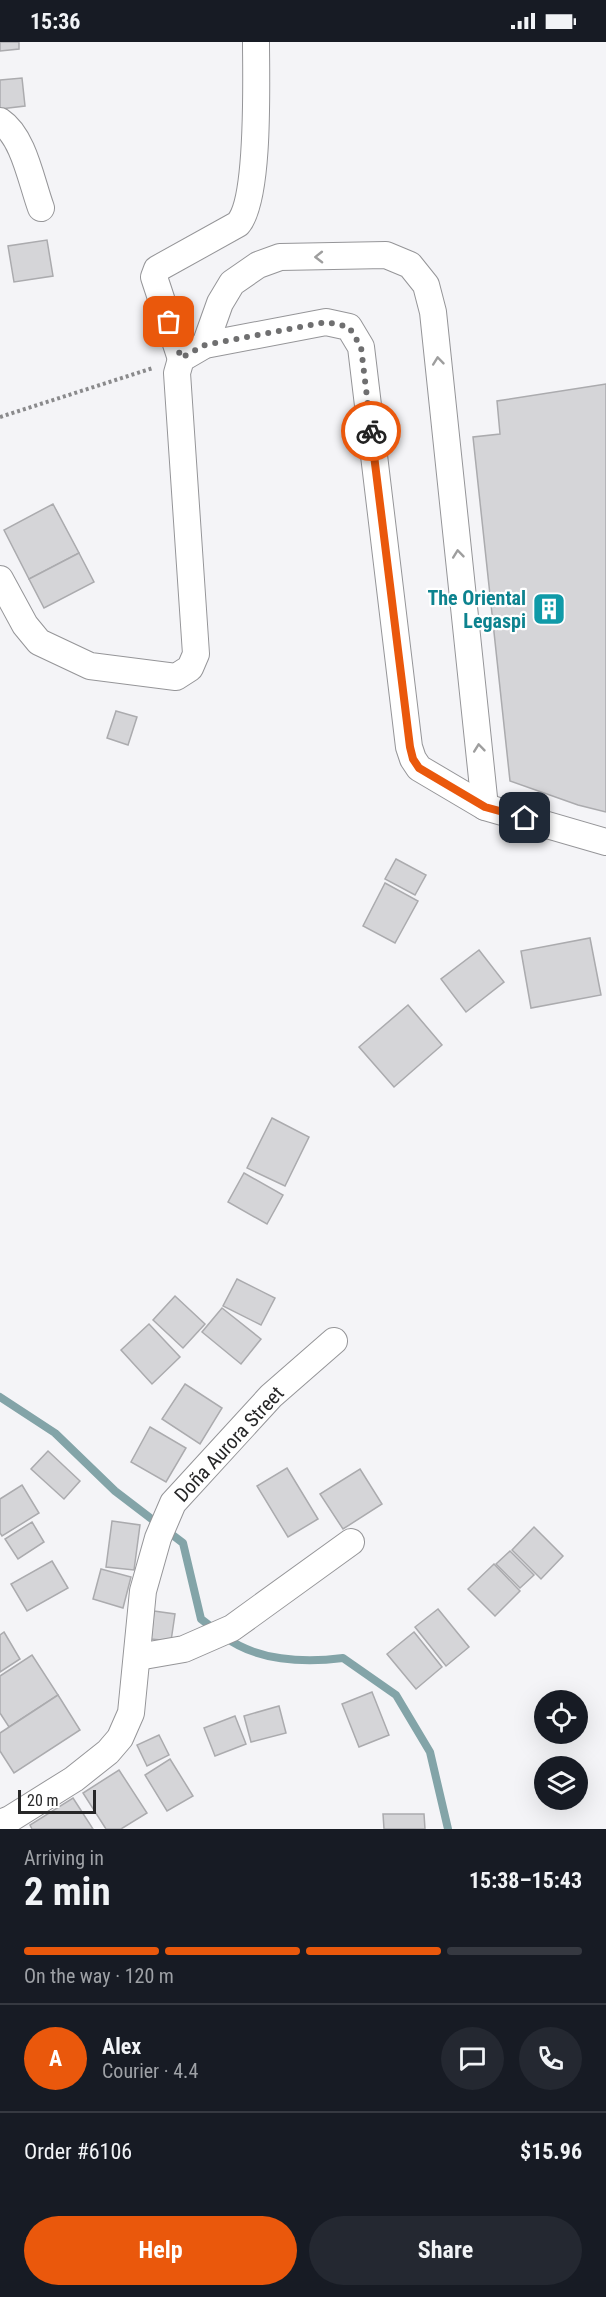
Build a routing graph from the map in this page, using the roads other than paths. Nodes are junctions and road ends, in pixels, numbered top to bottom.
1 (256, 42) edge
2 (0, 121) edge
3 (40, 208) dead end
4 (205, 345) junction
5 (181, 358) junction
6 (0, 579) edge
7 (485, 807) junction
8 (606, 842) edge
9 (334, 1341) dead end
10 (351, 1542) dead end
11 (138, 1657) junction
12 (7, 1818) edge

1 - 5 street
2 - 3 street
4 - 5 street
4 - 7 street
7 -> 4 street
5 - 6 street
7 - 8 street
9 - 11 street, Doña Aurora Street
10 - 11 street
11 - 12 street, Doña Aurora Street

